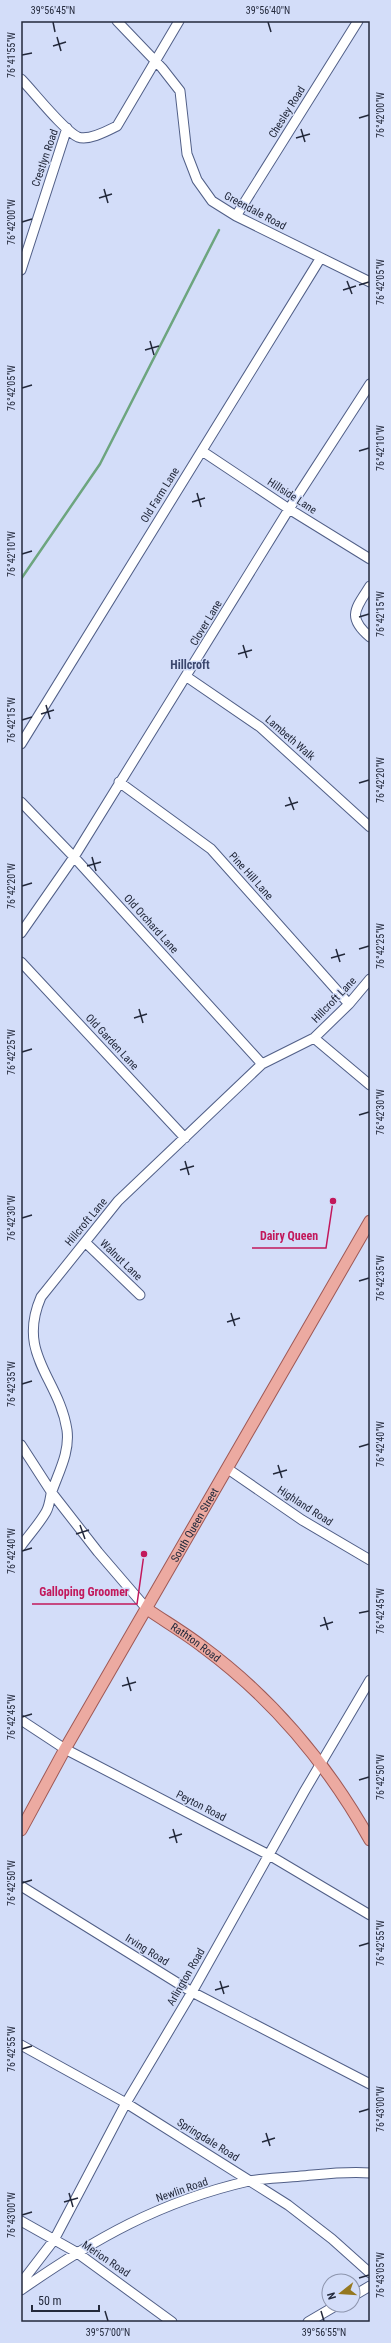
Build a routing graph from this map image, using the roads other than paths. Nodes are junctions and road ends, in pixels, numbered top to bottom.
1 (117, 21) edge
2 (179, 21) edge
3 (358, 21) edge
4 (156, 62) junction
5 (21, 79) edge
6 (67, 128) junction
7 (236, 216) junction
8 (320, 259) junction
9 (21, 270) edge
10 (370, 282) edge
11 (370, 384) edge
12 (202, 451) junction
13 (289, 509) junction
14 (370, 559) edge
15 (370, 586) edge
16 (370, 636) edge
17 (187, 677) junction
18 (21, 744) edge
19 (119, 782) junction
20 (21, 802) edge
21 (370, 827) edge
22 (74, 857) junction
23 (21, 933) edge
24 (21, 962) edge
25 (370, 979) edge
26 (349, 1004) junction
27 (314, 1038) junction
28 (262, 1064) junction
29 (370, 1085) edge
30 (185, 1138) junction
31 (370, 1221) edge
32 (85, 1242) junction
33 (140, 1295) dead end
34 (21, 1445) edge
35 (228, 1468) junction
36 (52, 1494) junction
37 (21, 1546) edge
38 (370, 1560) edge
39 (147, 1609) junction
40 (370, 1680) edge
41 (21, 1720) edge
42 (65, 1749) junction
43 (322, 1764) junction
44 (21, 1830) edge
45 (370, 1840) edge
46 (269, 1855) junction
47 (21, 1886) edge
48 (370, 1915) edge
49 (192, 1992) junction
50 (21, 2045) edge
51 (370, 2084) edge
52 (126, 2103) junction
53 (370, 2173) edge
54 (250, 2181) junction
55 (21, 2222) edge
56 (54, 2240) junction
57 (76, 2252) junction
58 (370, 2273) edge
59 (21, 2284) edge
60 (370, 2286) edge
61 (21, 2290) edge
62 (361, 2291) edge
63 (323, 2313) edge
64 (168, 2321) edge
65 (308, 2322) edge

1 - 4 street, Greendale Road
2 - 4 street, Crestlyn Road
3 - 7 street, Chesley Road
4 - 6 street, Crestlyn Road
4 - 7 street, Greendale Road
5 - 6 street
6 - 9 street, Crestlyn Road
7 - 8 street, Greendale Road
8 - 10 street, Greendale Road
8 - 12 street, Old Farm Lane
11 - 13 street, Clover Lane
12 - 13 street, Hillside Lane
12 - 18 street, Old Farm Lane
13 - 14 street, Hillside Lane
13 - 17 street, Clover Lane
15 - 16 street
17 - 19 street, Clover Lane
17 - 21 street, Lambeth Walk
19 - 22 street, Clover Lane
19 - 26 street, Pine Hill Lane
20 - 22 street, Old Orchard Lane
22 - 23 street, Clover Lane
22 - 28 street, Old Orchard Lane
24 - 30 street, Old Garden Lane
25 - 26 street, Hillcroft Lane
26 - 27 street, Hillcroft Lane
27 - 28 street, Hillcroft Lane
27 - 29 street, Hillcroft Lane
28 - 30 street, Hillcroft Lane
30 - 32 street, Hillcroft Lane
31 - 35 main road, South Queen Street
32 - 33 street, Walnut Lane
32 - 36 street, Hillcroft Lane
34 - 36 street, Rathton Road
35 - 38 street, Highland Road
35 - 39 main road, South Queen Street
36 - 37 street, Hillcroft Lane
36 - 39 street, Rathton Road
39 - 42 main road, South Queen Street
39 - 43 main road, Rathton Road
40 - 43 street, Arlington Road
41 - 42 street, Peyton Road
42 - 44 main road, South Queen Street
42 - 46 street, Peyton Road
43 - 45 main road, Rathton Road
43 - 46 street, Arlington Road
46 - 48 street, Peyton Road
46 - 49 street, Arlington Road
47 - 49 street, Irving Road
49 - 51 street, Irving Road
49 - 52 street, Arlington Road
50 - 52 street, Springdale Road
52 - 54 street, Springdale Road
52 - 56 street, Arlington Road
53 - 54 street, Newlin Road
54 - 57 street, Newlin Road
54 - 58 street, Springdale Road
55 - 56 street, Merion Road
56 - 57 street, Merion Road
56 - 59 street, Arlington Road
57 - 61 street, Newlin Road
57 - 64 street, Merion Road
60 - 62 street
63 - 65 street

